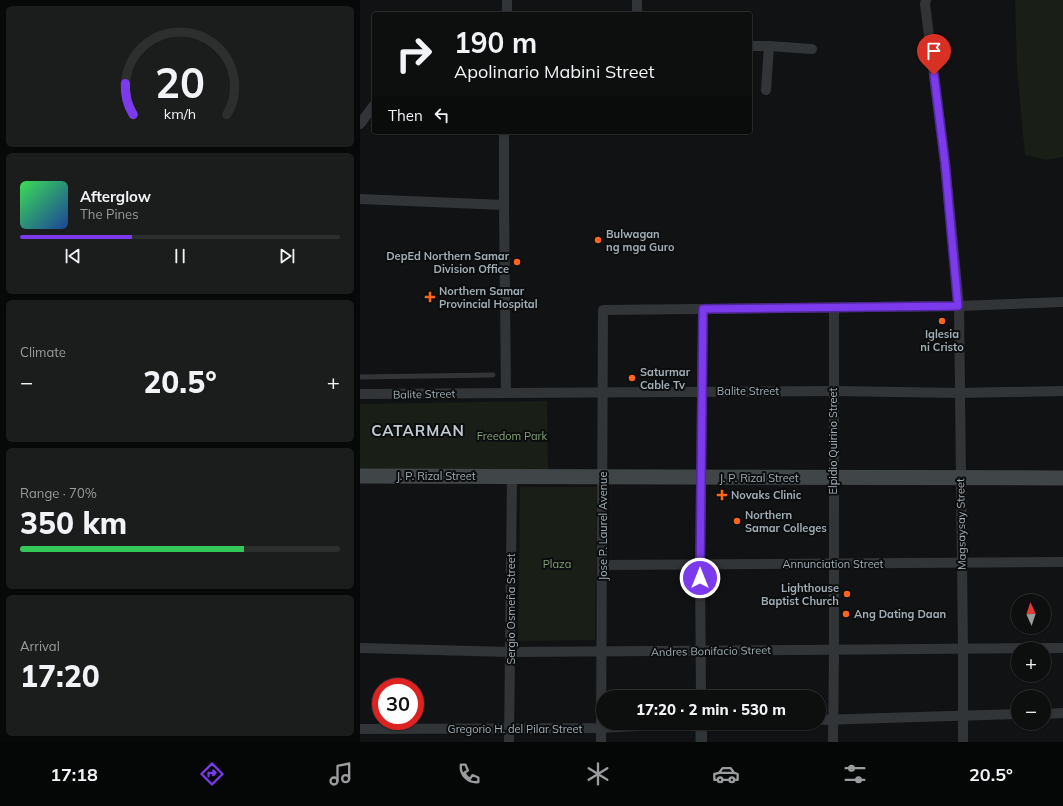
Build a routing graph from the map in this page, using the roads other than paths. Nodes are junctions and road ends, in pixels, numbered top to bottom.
1 (507, 0) edge
2 (637, 0) edge
3 (926, 0) edge
4 (507, 12) edge
5 (637, 12) edge
6 (752, 46) edge
7 (769, 46) junction
8 (812, 49) dead end
9 (766, 90) dead end
10 (372, 108) edge
11 (360, 124) edge
12 (504, 134) edge
13 (360, 199) edge
14 (504, 204) junction
15 (1063, 302) edge
16 (958, 306) junction
17 (834, 308) junction
18 (703, 309) junction
19 (493, 375) dead end
20 (360, 376) edge
21 (833, 391) junction
22 (1063, 391) edge
23 (603, 392) junction
24 (702, 392) junction
25 (506, 393) junction
26 (960, 393) junction
27 (360, 394) edge
28 (360, 476) edge
29 (512, 477) junction
30 (603, 477) junction
31 (701, 477) junction
32 (833, 478) junction
33 (960, 478) junction
34 (1063, 478) edge
35 (1063, 562) edge
36 (962, 563) junction
37 (602, 564) junction
38 (700, 564) junction
39 (833, 564) junction
40 (360, 648) edge
41 (963, 648) junction
42 (1063, 648) edge
43 (834, 650) junction
44 (701, 651) junction
45 (511, 652) junction
46 (602, 652) junction
47 (602, 690) edge
48 (702, 690) edge
49 (1063, 713) edge
50 (1011, 714) edge
51 (1051, 714) edge
52 (964, 715) junction
53 (826, 720) edge
54 (833, 720) junction
55 (596, 728) edge
56 (360, 729) edge
57 (510, 729) junction
58 (601, 730) edge
59 (702, 730) edge
60 (509, 742) edge
61 (601, 742) edge
62 (702, 742) edge
63 (833, 742) edge
64 (963, 742) edge

1 - 4 street
2 - 5 street
3 - 16 street, Magsaysay Street
6 - 7 street
7 - 8 street
7 - 9 street
10 - 11 street
12 - 14 street
13 - 14 street
14 - 25 street
15 - 16 street
16 - 17 street
16 - 26 street, Magsaysay Street
17 - 18 street
17 - 21 street, Elpidio Quirino Street
18 - 23 street, Jose P. Laurel Avenue
18 - 24 street
19 - 20 lane
21 - 24 street, Balite Street
21 - 26 street, Balite Street
21 - 32 street, Elpidio Quirino Street
22 - 26 street, Balite Street
23 - 24 street, Balite Street
23 - 25 street, Balite Street
23 - 30 street, Jose P. Laurel Avenue
24 - 31 street
25 - 27 street, Balite Street
26 - 33 street, Magsaysay Street
28 - 29 main road, J. P. Rizal Street
29 - 30 main road, J. P. Rizal Street
29 - 45 street, Sergio Osmeña Street
30 - 31 main road, J. P. Rizal Street
30 - 37 street, Jose P. Laurel Avenue
31 - 32 main road, J. P. Rizal Street
31 - 38 street
32 - 33 main road, J. P. Rizal Street
32 - 39 street, Elpidio Quirino Street
33 - 34 main road, J. P. Rizal Street
33 - 36 street, Magsaysay Street
35 - 36 street, Annunciation Street
36 - 39 street, Annunciation Street
36 - 41 street, Magsaysay Street
37 - 38 street, Annunciation Street
37 - 46 street, Jose P. Laurel Avenue
38 - 39 street, Annunciation Street
38 - 44 street
39 - 43 street, Elpidio Quirino Street
40 - 45 street, Andres Bonifacio Street
41 - 42 street, Andres Bonifacio Street
41 - 43 street, Andres Bonifacio Street
41 - 52 street, Magsaysay Street
43 - 44 street, Andres Bonifacio Street
43 - 54 street, Elpidio Quirino Street
44 - 46 street, Andres Bonifacio Street
44 - 48 street
45 - 46 street, Andres Bonifacio Street
45 - 57 street, Sergio Osmeña Street
46 - 47 street, Jose P. Laurel Avenue
49 - 51 street
50 - 52 street
52 - 54 street
52 - 64 street, Magsaysay Street
53 - 54 street
54 - 63 street, Elpidio Quirino Street
55 - 57 street, Gregorio H. del Pilar Street
56 - 57 street, Gregorio H. del Pilar Street
57 - 60 street, Sergio Osmeña Street
58 - 61 street, Jose P. Laurel Avenue
59 - 62 street

